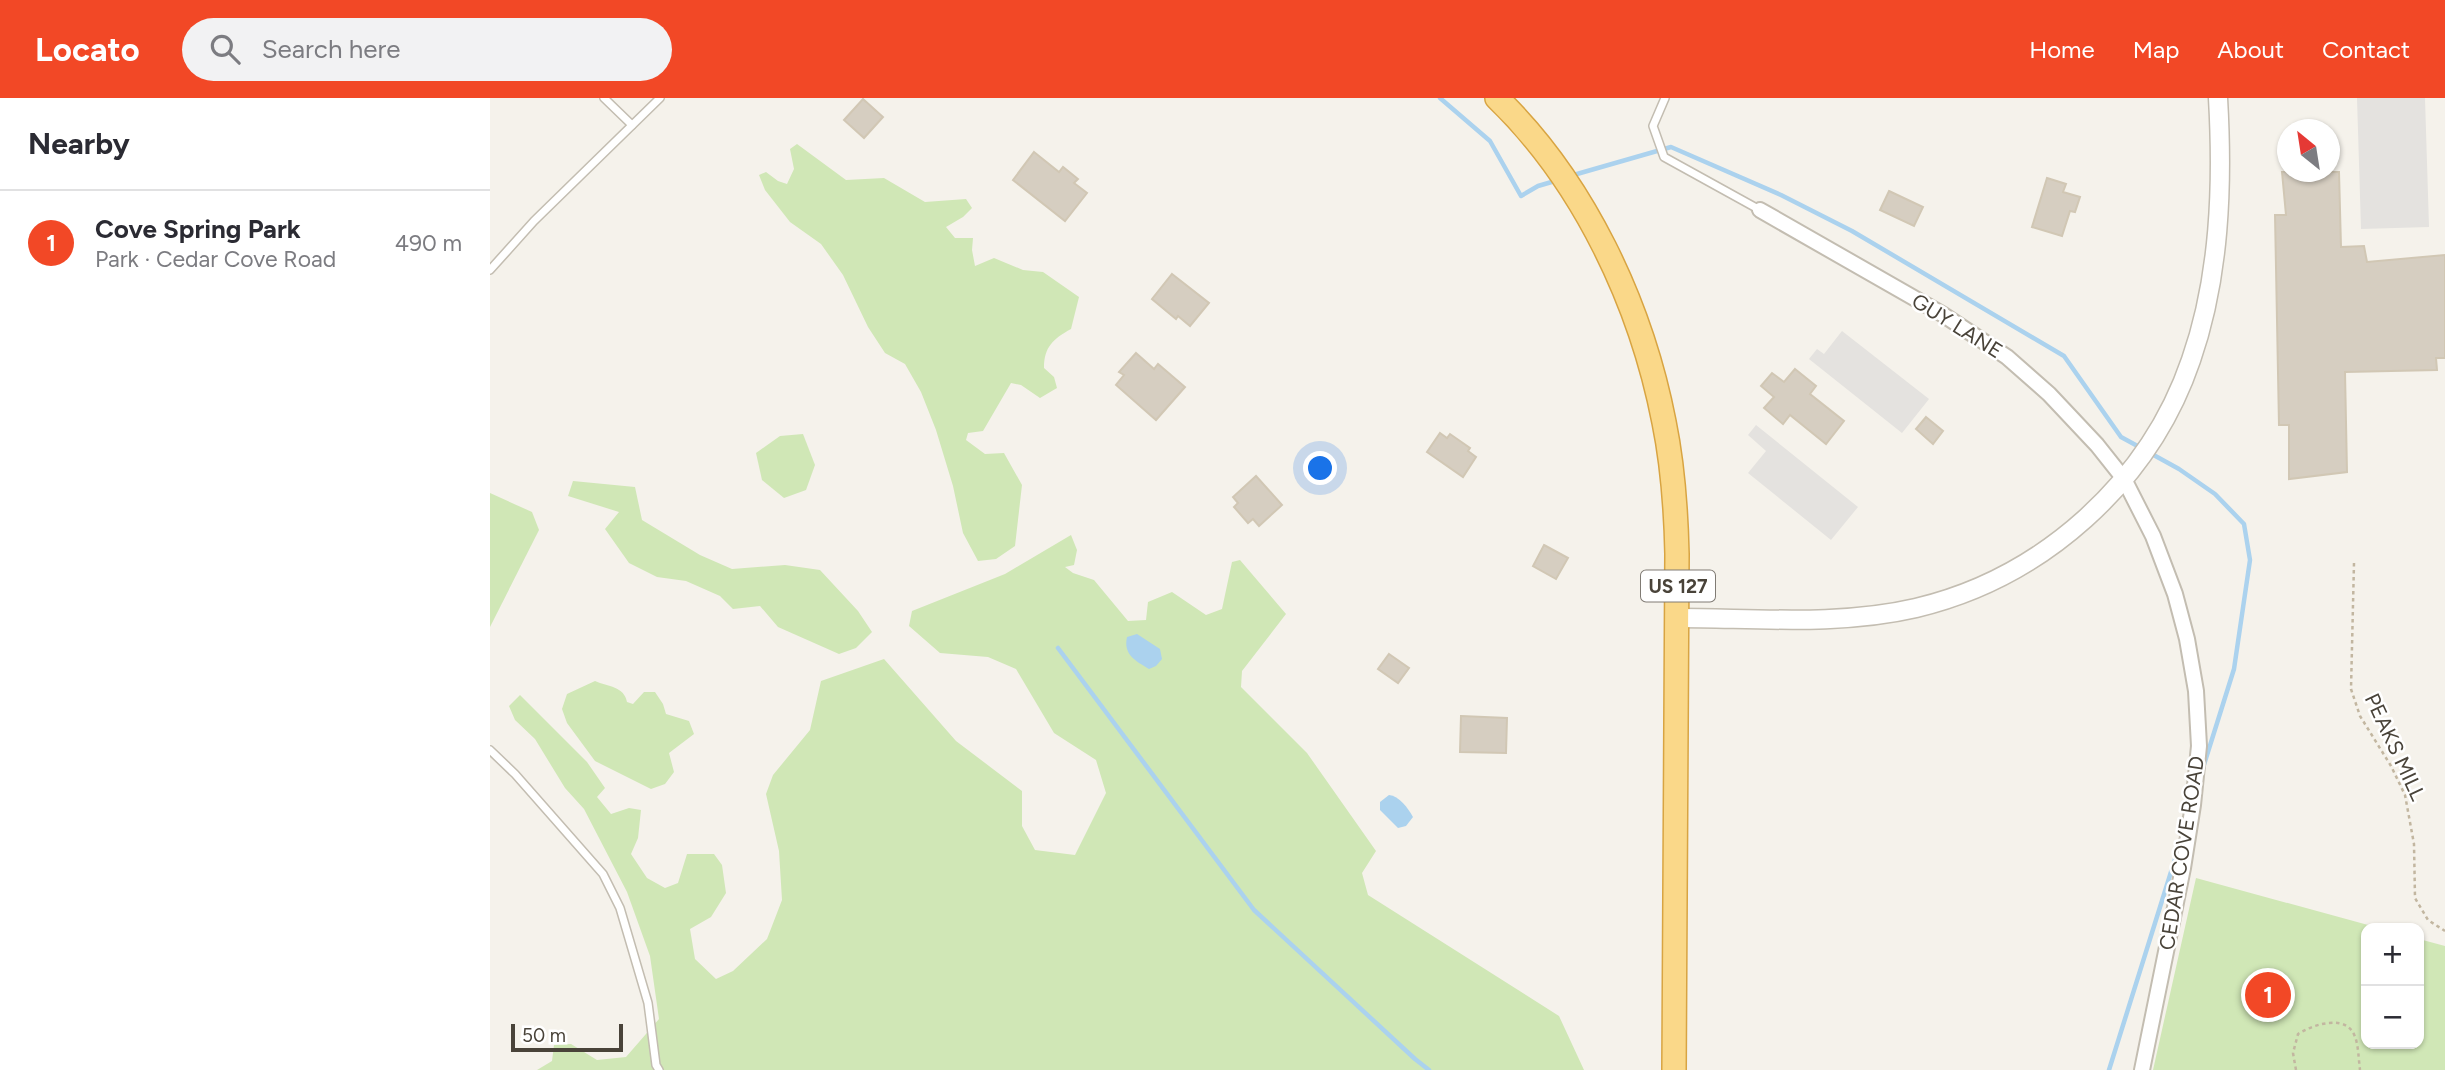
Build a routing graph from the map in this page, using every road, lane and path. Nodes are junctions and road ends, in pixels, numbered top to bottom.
1 (604, 98) edge
2 (660, 98) edge
3 (1497, 98) edge
4 (1665, 98) edge
5 (2218, 98) edge
6 (632, 125) junction
7 (1760, 210) joint
8 (490, 270) edge
9 (2124, 479) junction
10 (2354, 564) dead end
11 (1678, 618) junction
12 (490, 750) edge
13 (2445, 931) edge
14 (659, 1070) edge
15 (1674, 1070) edge
16 (2142, 1070) edge
17 (2295, 1070) edge
18 (2360, 1070) edge

1 - 6 lane
2 - 6 lane
3 - 11 highway, US 127
4 - 7 lane
5 - 9 street
6 - 8 lane
7 - 9 street, GUY LANE
9 - 11 street
9 - 16 street, CEDAR COVE ROAD
10 - 13 path, PEAKS MILL
11 - 15 highway, US 127
12 - 14 lane
17 - 18 path

